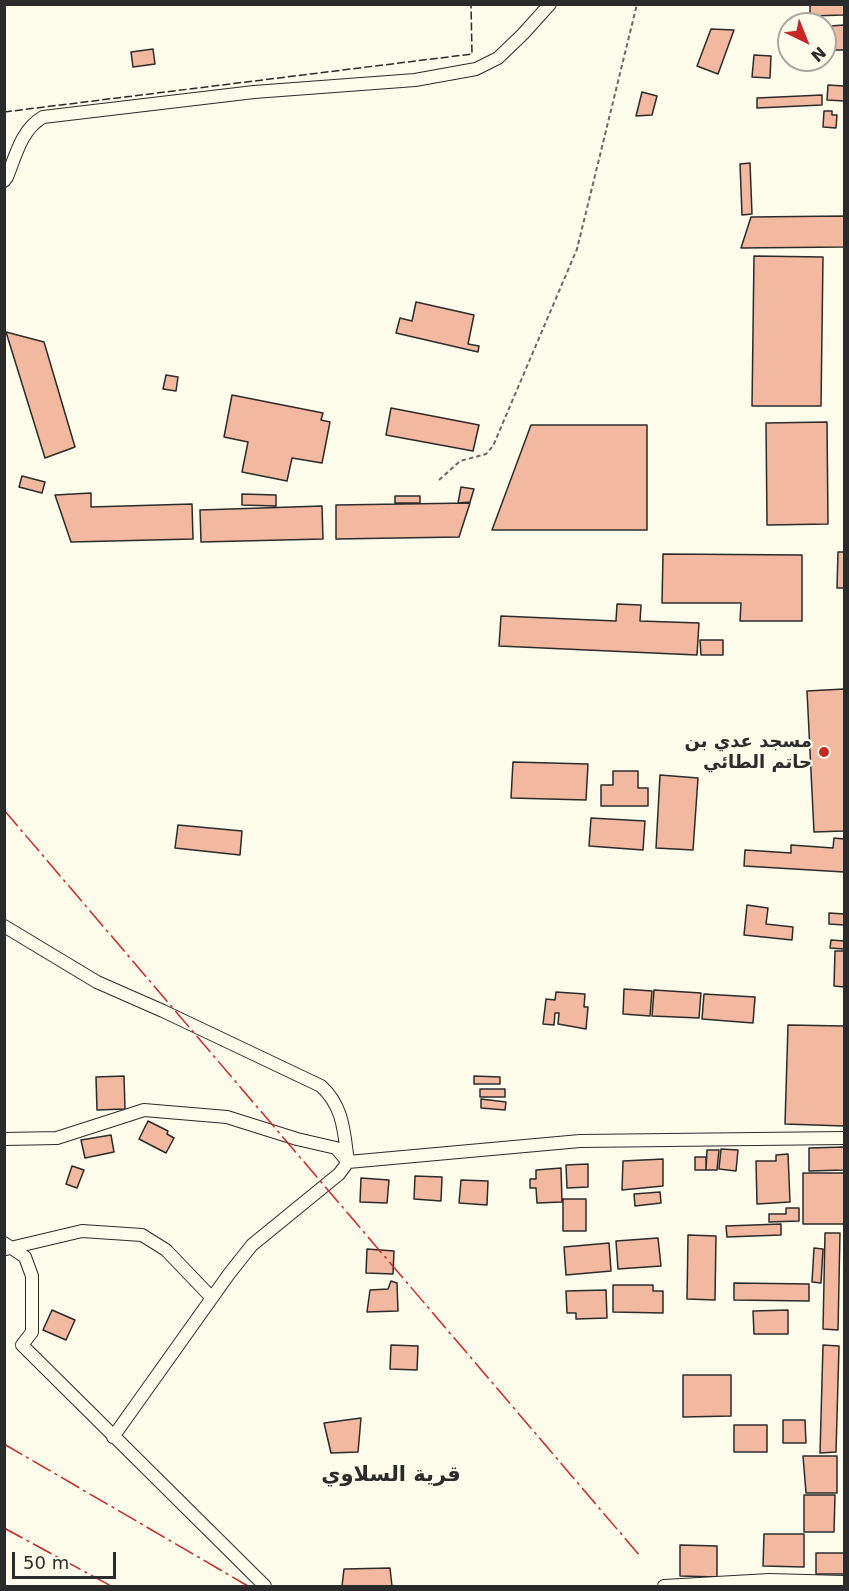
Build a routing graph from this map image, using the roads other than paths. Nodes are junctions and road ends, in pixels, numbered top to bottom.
1 (550, 4) edge
2 (4, 181) edge
3 (4, 926) edge
4 (844, 1137) edge
5 (4, 1139) edge
6 (348, 1162) junction
7 (7, 1247) edge
8 (212, 1298) junction
9 (113, 1437) junction
10 (844, 1582) edge
11 (265, 1587) edge
12 (664, 1587) edge

1 - 2 street
3 - 6 street
4 - 6 street
5 - 6 street
6 - 8 street
7 - 8 street
7 - 9 street
8 - 9 street
9 - 11 street
10 - 12 street

